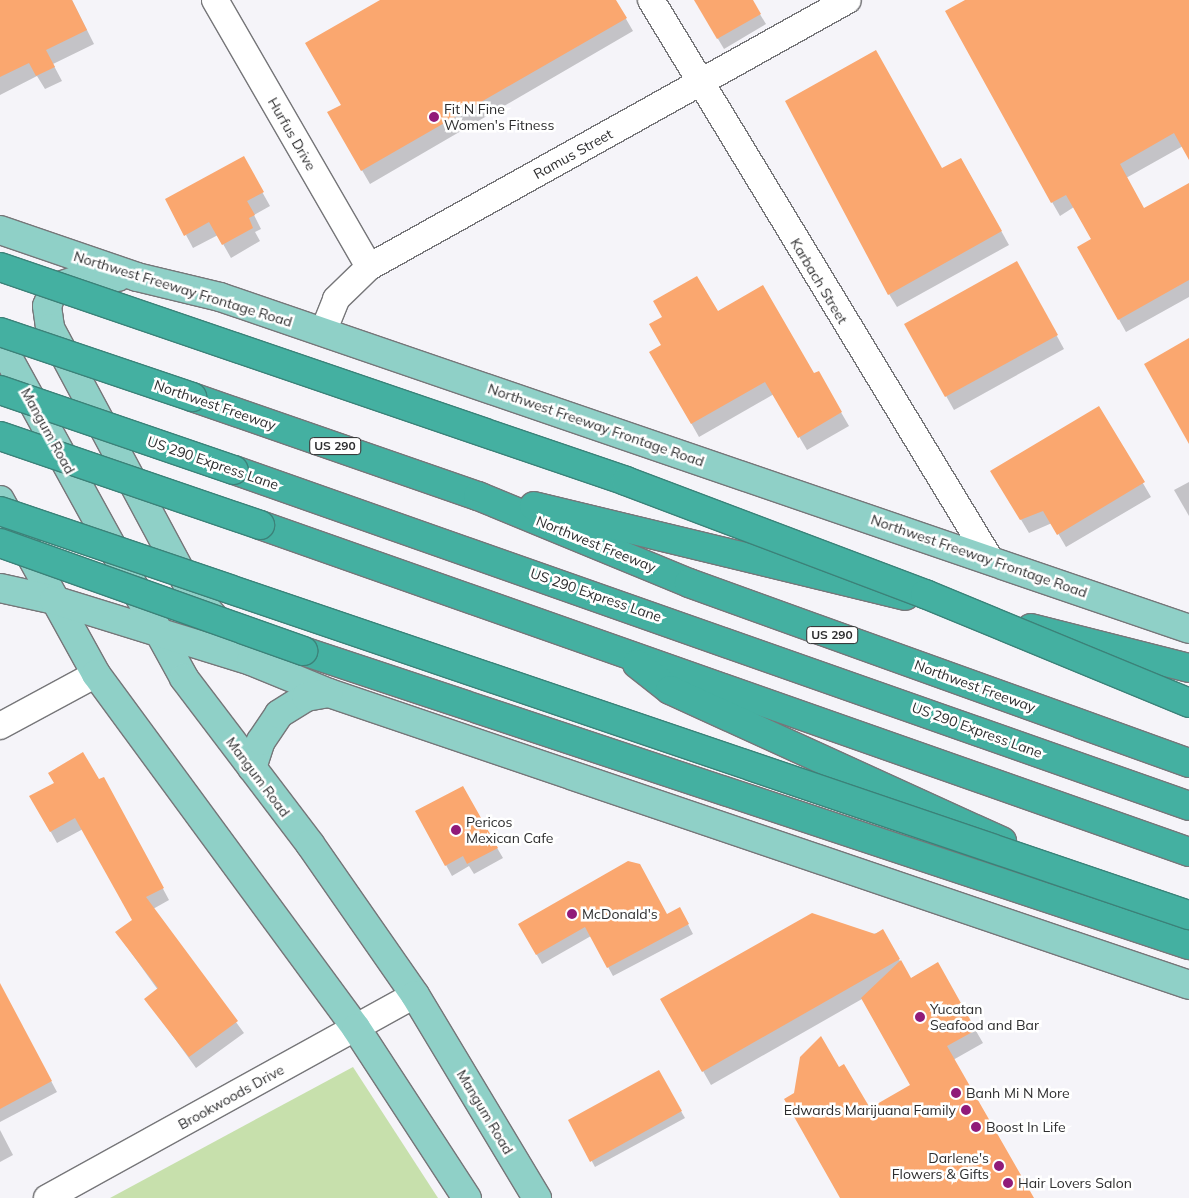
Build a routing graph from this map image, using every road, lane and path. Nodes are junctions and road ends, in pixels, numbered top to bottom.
1 (215, 0) edge
2 (651, 0) edge
3 (848, 0) edge
4 (699, 85) junction
5 (0, 230) edge
6 (0, 267) edge
7 (369, 267) junction
8 (137, 277) junction
9 (0, 332) edge
10 (323, 332) junction
11 (0, 343) edge
12 (0, 390) edge
13 (0, 436) edge
14 (478, 496) junction
15 (0, 500) edge
16 (0, 511) edge
17 (0, 543) edge
18 (990, 559) junction
19 (0, 588) edge
20 (54, 600) junction
21 (1189, 629) edge
22 (158, 631) junction
23 (618, 649) junction
24 (252, 661) junction
25 (1189, 668) edge
26 (96, 674) junction
27 (329, 693) junction
28 (1189, 703) edge
29 (0, 726) edge
30 (1189, 764) edge
31 (252, 768) junction
32 (1189, 806) edge
33 (1189, 852) edge
34 (1189, 915) edge
35 (1189, 926) edge
36 (1189, 945) edge
37 (1189, 985) edge
38 (415, 995) junction
39 (356, 1028) junction
40 (46, 1198) edge
41 (467, 1198) edge
42 (536, 1198) edge

1 - 7 street, Hurfus Drive
2 - 4 street, Karbach Street
3 - 4 street, Ramus Street
4 - 7 street, Ramus Street
4 - 18 street, Karbach Street
5 - 8 main road, Northwest Freeway Frontage Road
6 - 28 highway, bridge
7 - 10 street, Ramus Street
8 - 10 main road, Northwest Freeway Frontage Road
8 - 24 main road
9 - 14 highway, Northwest Freeway / US 290, bridge
10 - 18 main road, Northwest Freeway Frontage Road
11 - 22 main road, Mangum Road
12 - 32 highway, US 290 Express Lane, bridge
13 - 23 highway, bridge
14 - 25 highway
14 - 30 highway, Northwest Freeway / US 290
15 - 20 main road
16 - 34 highway, bridge
17 - 36 highway, bridge
18 - 21 main road, Northwest Freeway Frontage Road
19 - 20 main road
20 - 22 main road
20 - 26 main road
22 - 24 main road
22 - 31 main road, Mangum Road
23 - 33 highway
23 - 35 highway
24 - 27 main road
26 - 29 street
26 - 39 main road
27 - 31 main road
27 - 37 main road
31 - 38 main road, Mangum Road
38 - 39 street, Brookwoods Drive
38 - 42 main road, Mangum Road
39 - 40 street, Brookwoods Drive
39 - 41 main road

